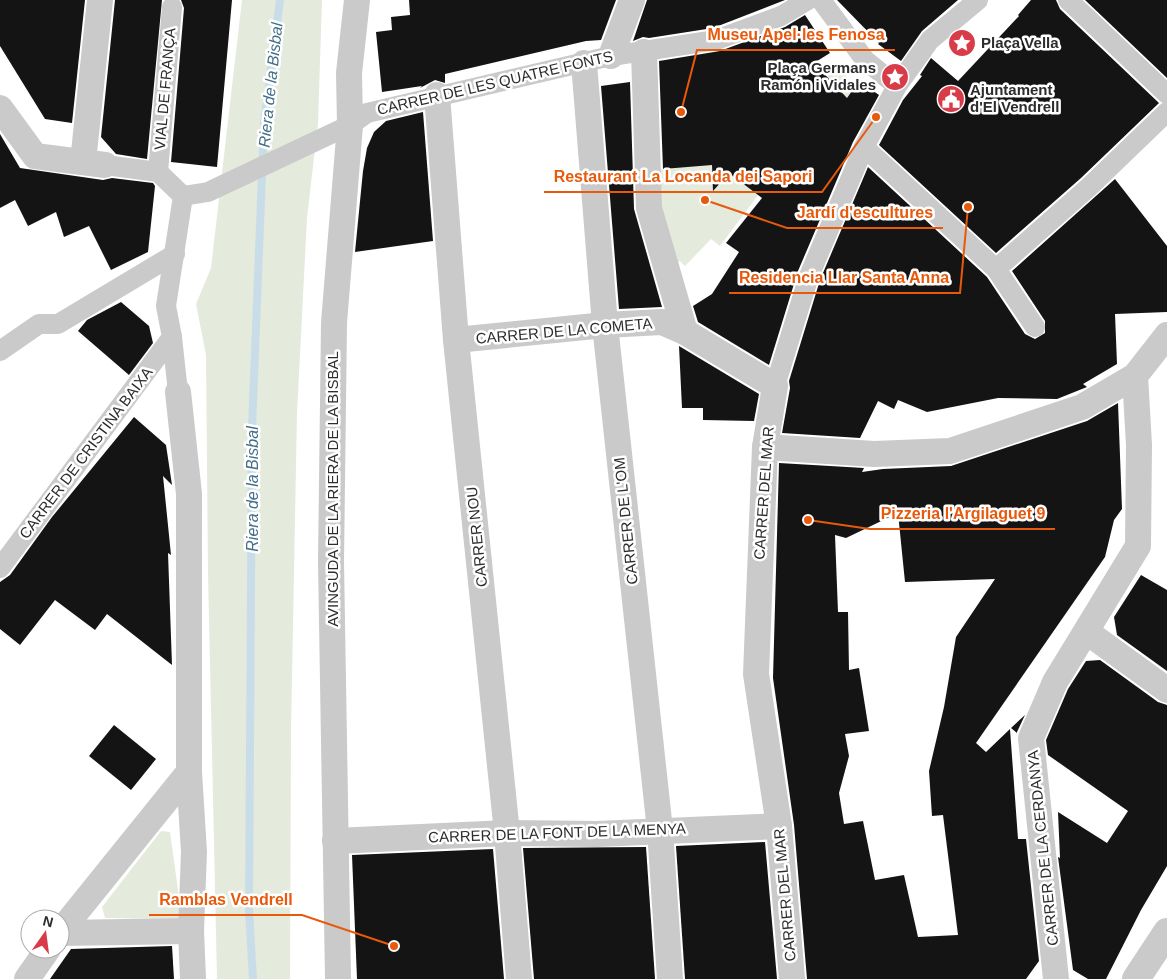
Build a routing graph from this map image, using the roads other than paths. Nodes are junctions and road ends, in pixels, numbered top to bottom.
1 (100, 0) edge
2 (357, 0) edge
3 (632, 0) edge
4 (808, 0) edge
5 (821, 0) edge
6 (978, 0) edge
7 (1068, 0) edge
8 (172, 7) dead end
9 (644, 52) junction
10 (611, 56) junction
11 (584, 63) junction
12 (897, 86) junction
13 (1167, 94) edge
14 (437, 95) junction
15 (1167, 112) edge
16 (2, 115) edge
17 (342, 129) junction
18 (864, 147) junction
19 (94, 163) junction
20 (158, 172) junction
21 (183, 196) junction
22 (175, 254) junction
23 (996, 269) junction
24 (605, 325) junction
25 (1035, 327) dead end
26 (685, 332) junction
27 (1167, 335) edge
28 (172, 337) junction
29 (456, 340) junction
30 (0, 351) edge
31 (1136, 376) junction
32 (776, 386) junction
33 (178, 392) joint
34 (765, 447) junction
35 (0, 568) edge
36 (1087, 632) junction
37 (1167, 690) edge
38 (189, 772) junction
39 (779, 826) junction
40 (660, 830) junction
41 (507, 833) junction
42 (335, 841) junction
43 (70, 921) edge
44 (191, 931) junction
45 (1167, 932) edge
46 (70, 933) edge
47 (41, 959) edge
48 (27, 979) edge
49 (193, 979) edge
50 (338, 979) edge
51 (519, 979) edge
52 (670, 979) edge
53 (792, 979) edge
54 (1056, 979) edge
55 (1136, 979) edge

1 - 19 street
2 - 17 street, AVINGUDA DE LA RIERA DE LA BISBAL
3 - 10 street
4 - 9 street, CARRER DE LES QUATRE FONTS
5 - 12 street
6 - 12 street, CARRER DEL MAR
7 - 13 street
8 - 20 street, VIAL DE FRANÇA
9 - 10 street, CARRER DE LES QUATRE FONTS
9 - 26 street
10 - 11 street, CARRER DE LES QUATRE FONTS
11 - 14 street, CARRER DE LES QUATRE FONTS
11 - 24 street, CARRER DE L'OM
12 - 18 street, CARRER DEL MAR
14 - 17 street, CARRER DE LES QUATRE FONTS
14 - 29 street, CARRER NOU
15 - 23 street
16 - 19 street
17 - 21 street, CARRER DE LES QUATRE FONTS
17 - 42 street, AVINGUDA DE LA RIERA DE LA BISBAL
18 - 23 street
18 - 32 street, CARRER DEL MAR
19 - 20 street
20 - 21 street
21 - 22 street
22 - 28 street
22 - 30 street
23 - 25 street
24 - 26 street, CARRER DE LA COMETA
24 - 29 street, CARRER DE LA COMETA
24 - 40 street, CARRER DE L'OM
26 - 32 street, CARRER DE LA COMETA
27 - 31 street
28 - 33 street
28 - 35 street, CARRER DE CRISTINA BAIXA
29 - 41 street, CARRER NOU
31 - 34 street
31 - 36 street, CARRER DE LA CERDANYA
32 - 34 street, CARRER DEL MAR
33 - 38 street
34 - 39 street, CARRER DEL MAR
36 - 37 street
36 - 54 street, CARRER DE LA CERDANYA
38 - 43 street
38 - 44 street
39 - 40 street, CARRER DE LA FONT DE LA MENYA
39 - 53 street, CARRER DEL MAR
40 - 41 street, CARRER DE LA FONT DE LA MENYA
40 - 52 street, CARRER DE L'OM
41 - 42 street, CARRER DE LA FONT DE LA MENYA
41 - 51 street, CARRER NOU
42 - 50 street, AVINGUDA DE LA RIERA DE LA BISBAL
44 - 46 street
44 - 49 street
45 - 55 street
47 - 48 street

